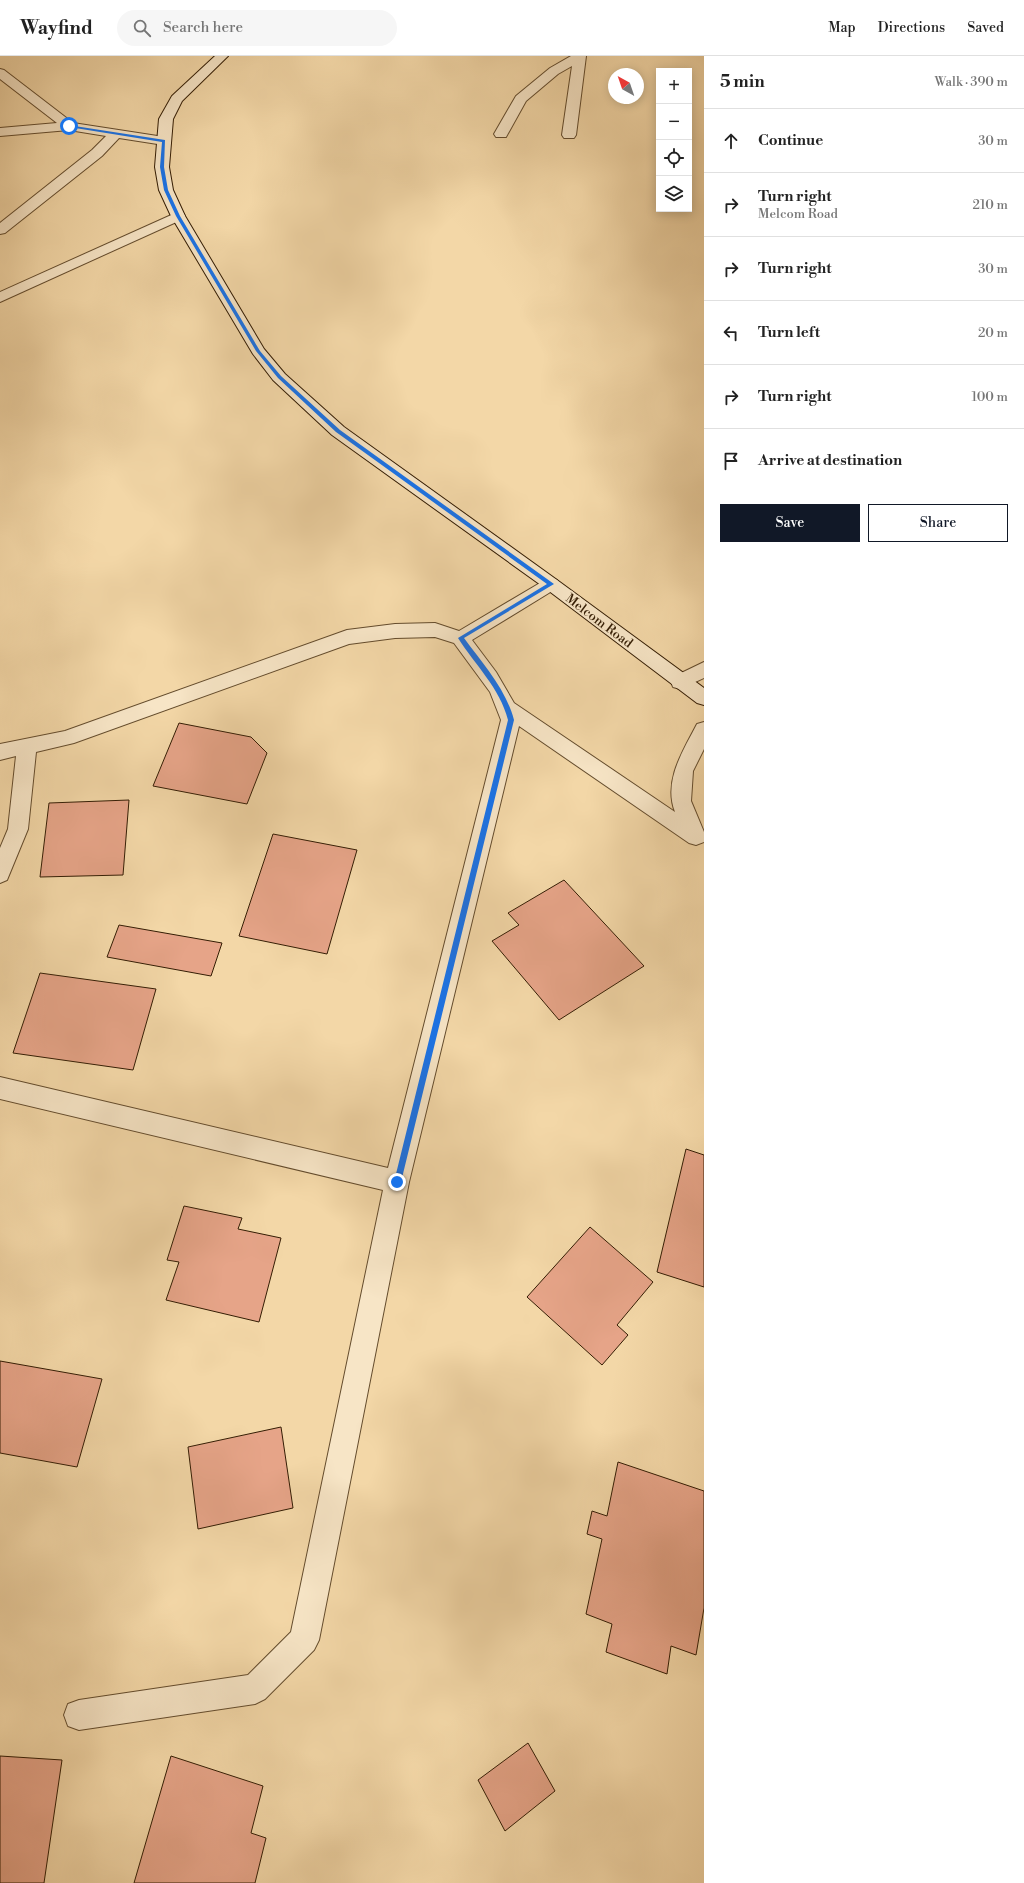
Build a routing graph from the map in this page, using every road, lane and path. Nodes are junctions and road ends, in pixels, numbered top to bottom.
1 (222, 56) edge
2 (580, 56) edge
3 (0, 74) edge
4 (69, 126) junction
5 (0, 132) edge
6 (116, 133) junction
7 (501, 134) dead end
8 (569, 135) dead end
9 (164, 141) junction
10 (178, 216) junction
11 (0, 230) edge
12 (0, 298) edge
13 (551, 584) junction
14 (461, 638) junction
15 (704, 669) edge
16 (680, 682) junction
17 (704, 698) edge
18 (508, 708) junction
19 (704, 729) edge
20 (27, 746) junction
21 (0, 752) edge
22 (700, 840) edge
23 (0, 874) edge
24 (0, 1088) edge
25 (397, 1182) junction
26 (79, 1715) dead end

1 - 9 street, Melcom Road
2 - 7 street
2 - 8 street
3 - 4 street
4 - 5 street
4 - 6 street
6 - 9 street
6 - 11 street
9 - 10 street, Melcom Road
10 - 12 street
10 - 13 street, Melcom Road
13 - 14 street
13 - 16 street, Melcom Road
14 - 18 street
14 - 20 street
15 - 16 street
16 - 17 street, Melcom Road
18 - 22 street
18 - 25 street
19 - 22 street
20 - 21 street
20 - 23 street
24 - 25 street
25 - 26 street

